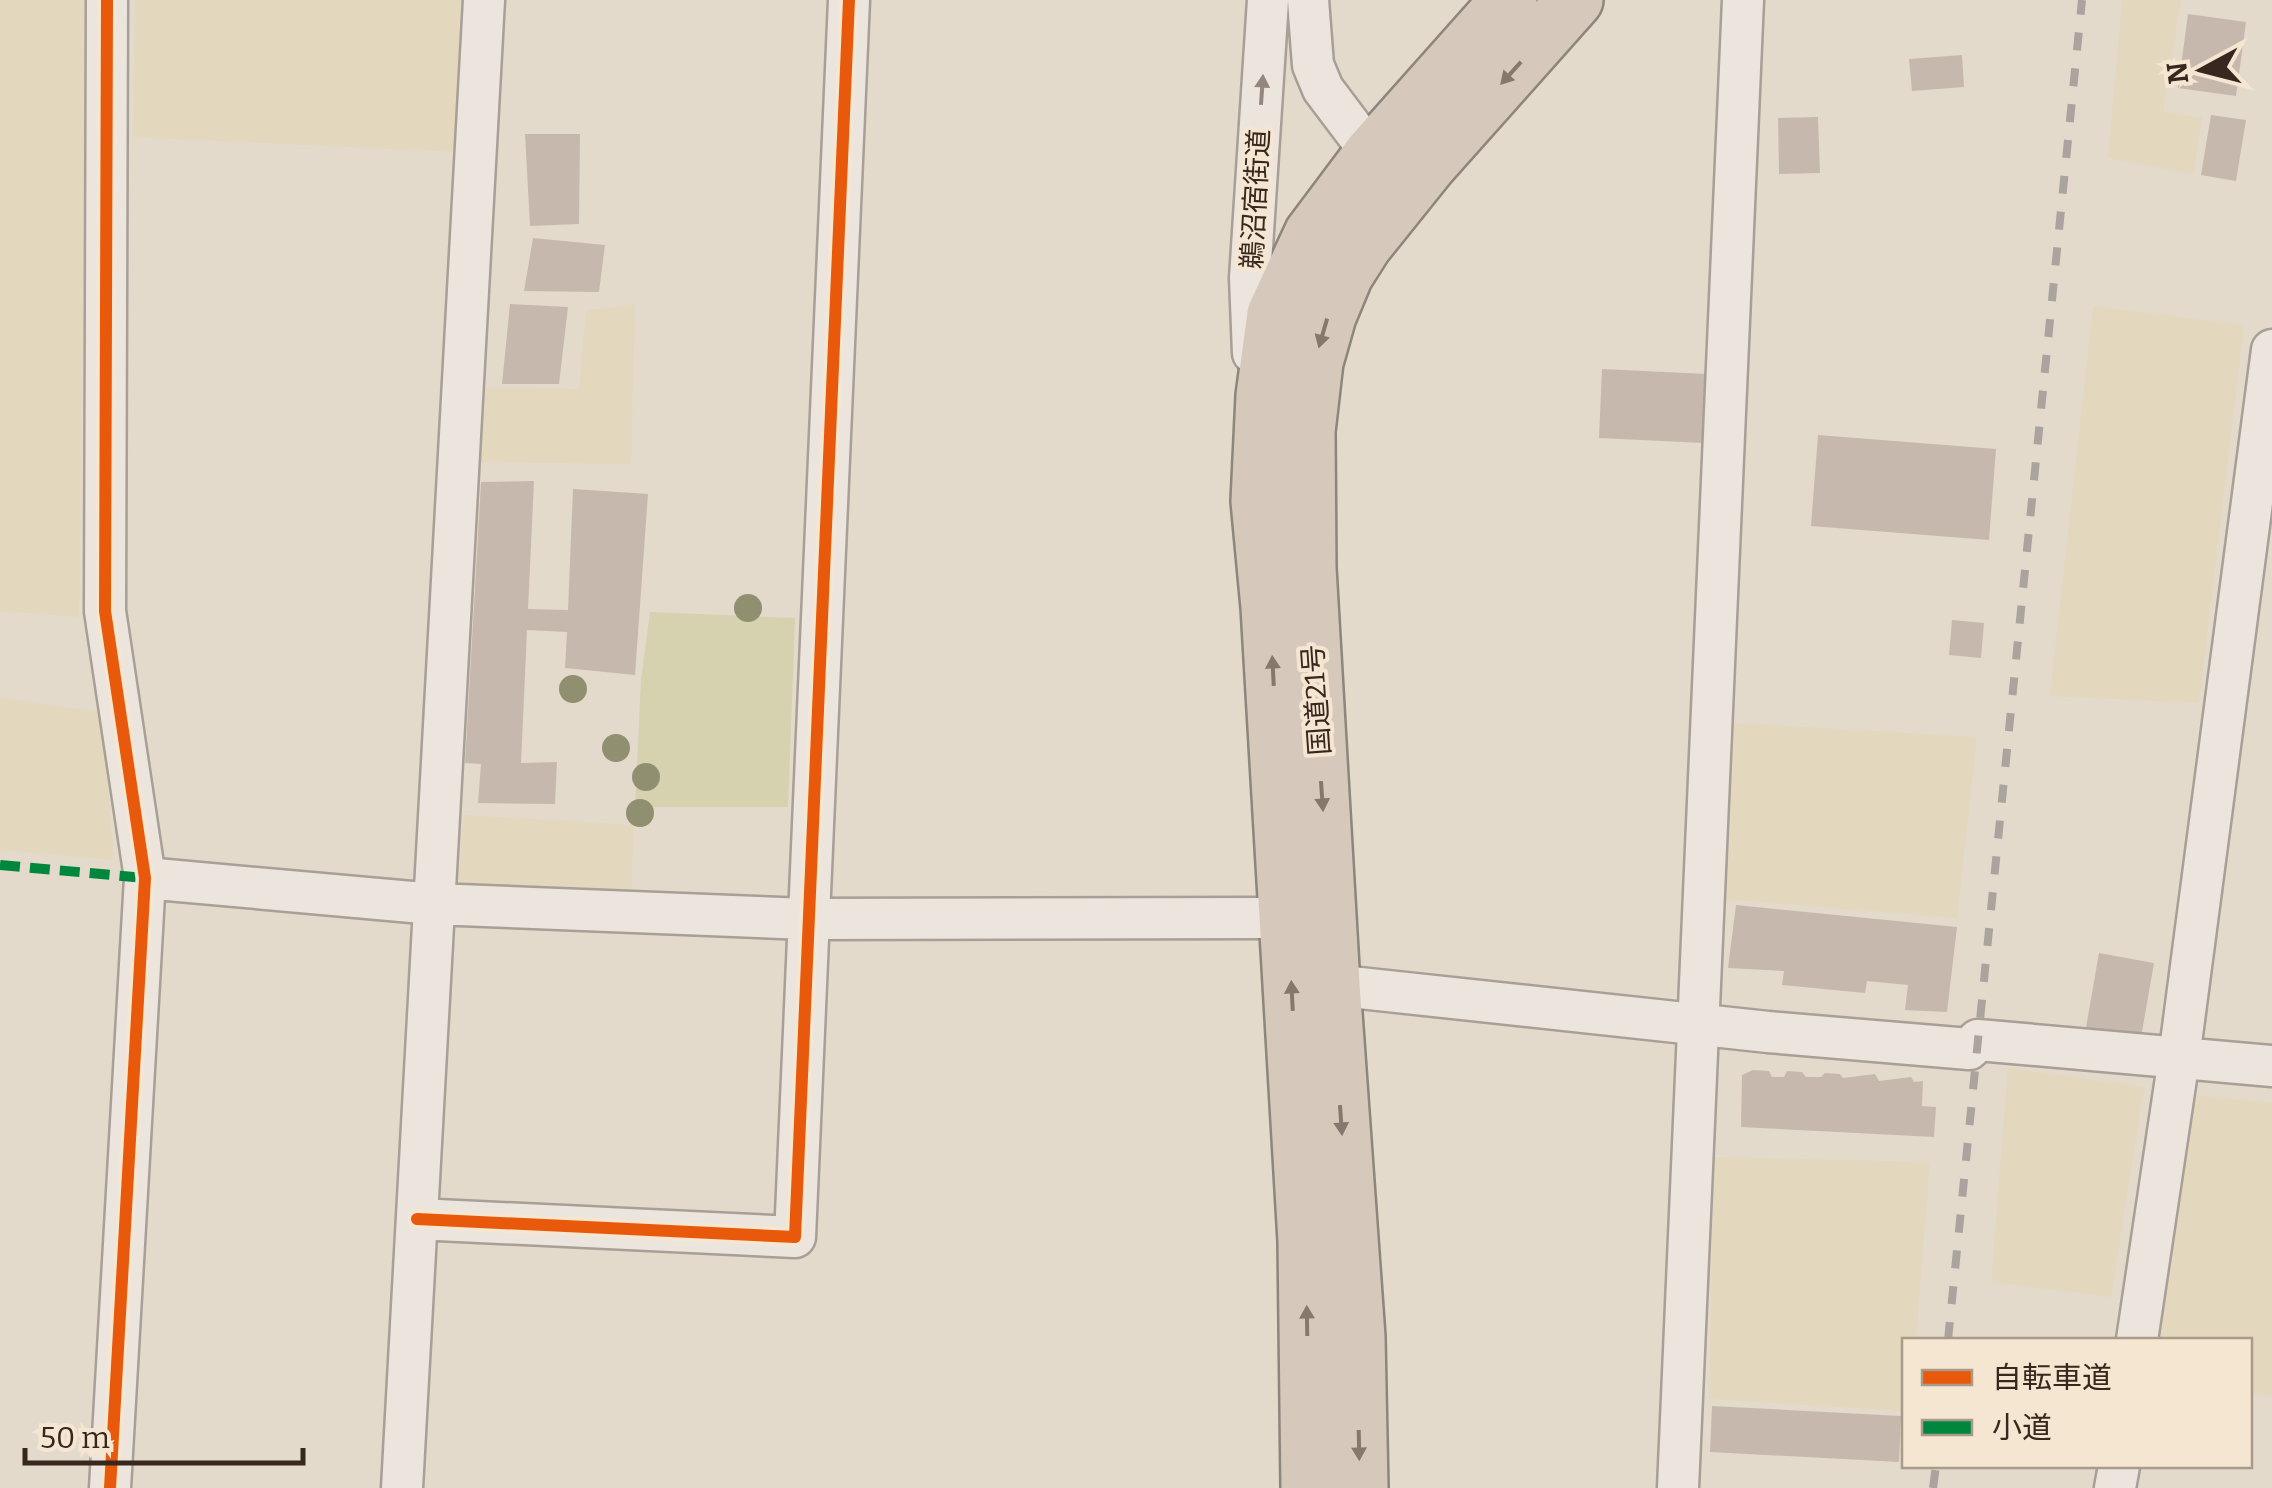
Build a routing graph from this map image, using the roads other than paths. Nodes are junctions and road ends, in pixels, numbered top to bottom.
1 (106, 0) edge
2 (484, 0) edge
3 (849, 0) edge
4 (1268, 0) edge
5 (1308, 0) edge
6 (1510, 0) edge
7 (1575, 0) edge
8 (1743, 0) edge
9 (1372, 154) junction
10 (1364, 245) junction
11 (2272, 350) edge
12 (1264, 396) junction
13 (145, 878) junction
14 (434, 904) junction
15 (808, 918) junction
16 (1288, 918) junction
17 (1332, 984) junction
18 (1700, 1024) junction
19 (2179, 1058) junction
20 (2272, 1066) edge
21 (417, 1218) junction
22 (2137, 1338) edge
23 (110, 1488) edge
24 (402, 1488) edge
25 (1309, 1488) edge
26 (1360, 1488) edge
27 (1678, 1488) edge

1 - 13 street
2 - 14 street
3 - 15 street
12 -> 4 street, 鵜沼宿街道
5 - 9 street
6 - 9 highway, 国道21号
7 -> 10 highway, 国道21号
8 - 18 street
9 - 10 street
9 - 12 highway, 国道21号
10 -> 17 highway, 国道21号
11 - 19 street
16 -> 12 highway, 国道21号
13 - 14 street
13 - 23 street
14 - 15 street
14 - 21 street
15 - 16 street
15 - 21 street
25 -> 16 highway, 国道21号
17 - 18 street
17 -> 26 highway, 国道21号
18 - 19 street
18 - 27 street
19 - 20 street
19 - 22 street
21 - 24 street

